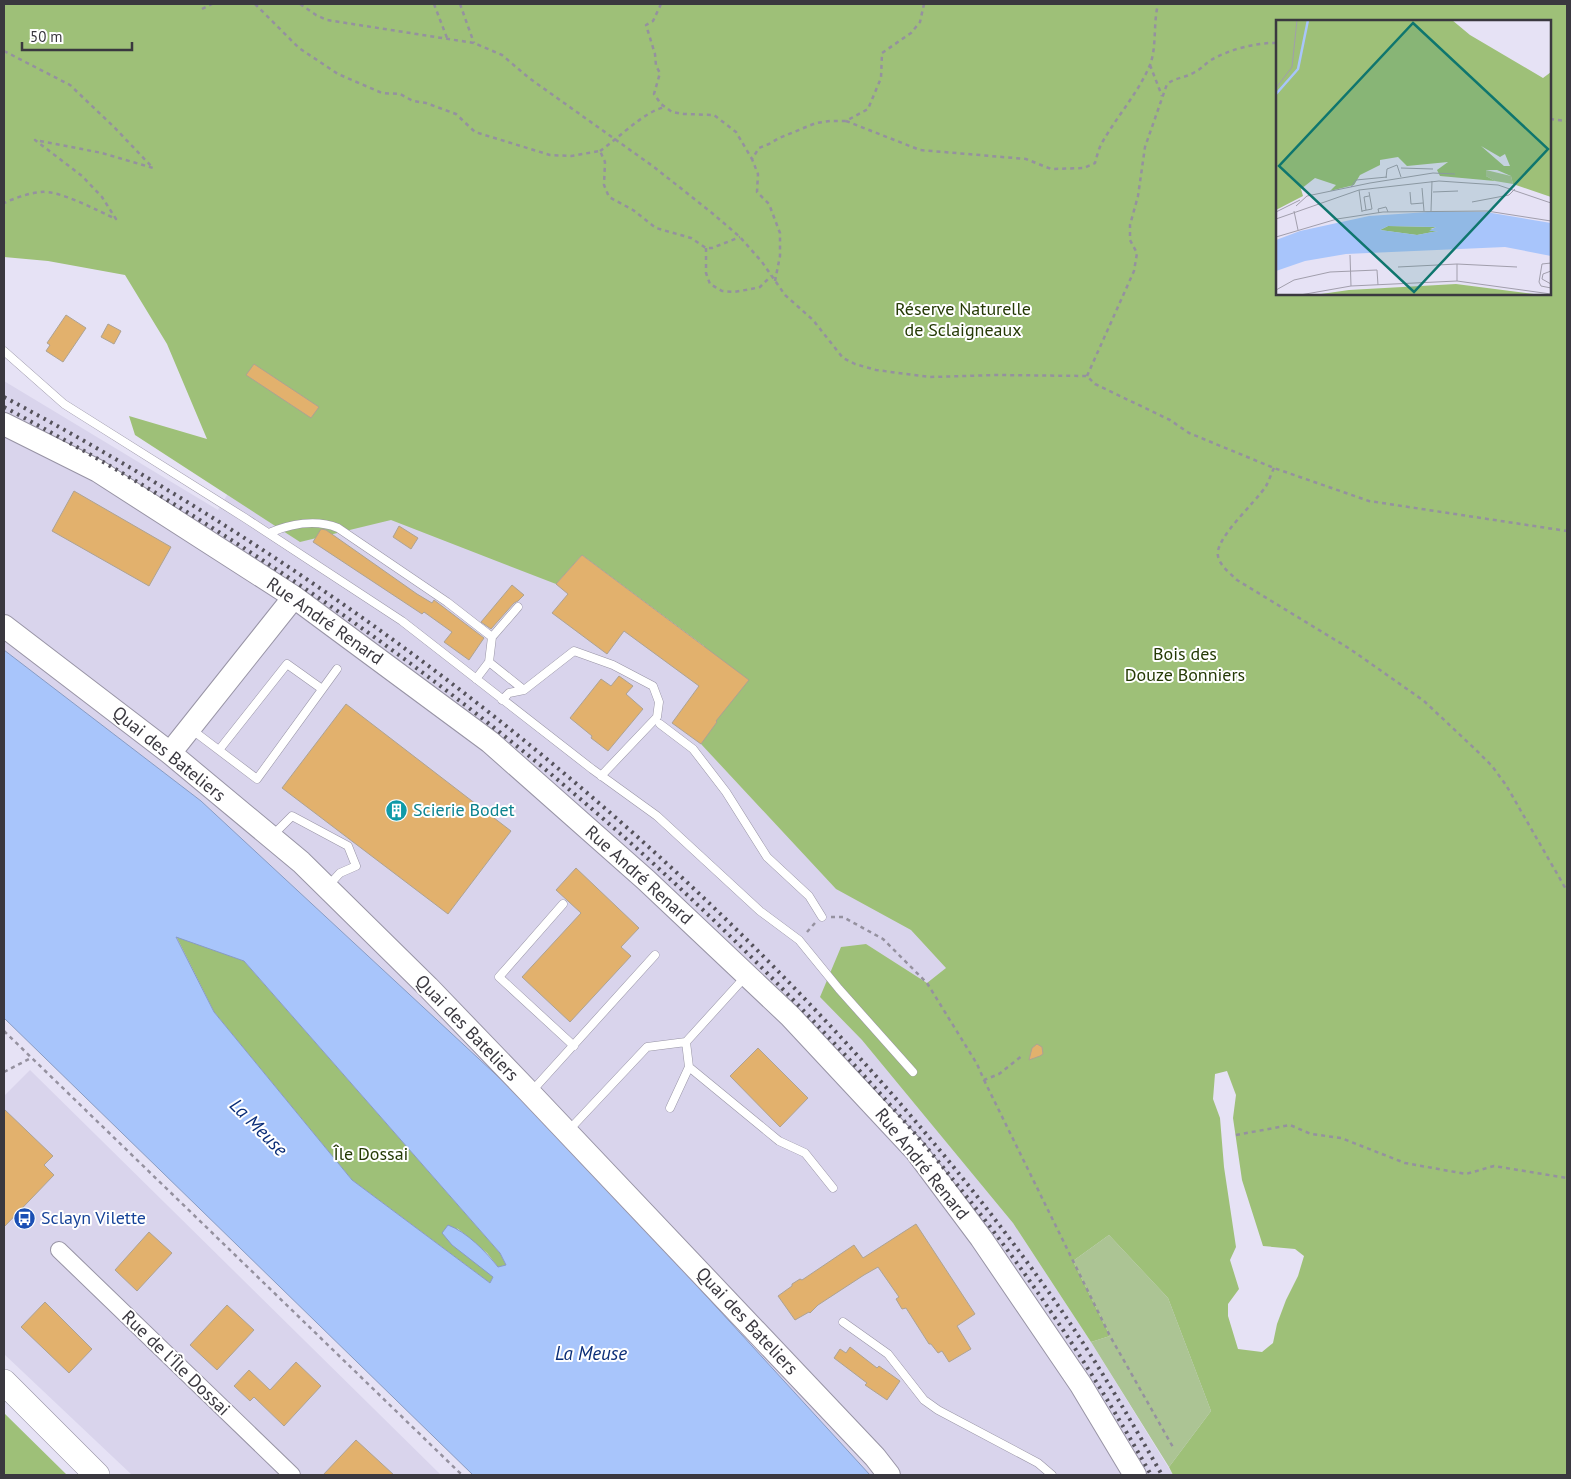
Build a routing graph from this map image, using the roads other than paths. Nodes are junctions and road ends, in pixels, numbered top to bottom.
1 (4, 351) edge
2 (4, 424) edge
3 (269, 534) junction
4 (294, 597) junction
5 (518, 607) dead end
6 (4, 626) edge
7 (492, 637) junction
8 (489, 662) junction
9 (337, 669) dead end
10 (476, 680) junction
11 (322, 689) junction
12 (524, 690) junction
13 (502, 700) junction
14 (660, 724) dead end
15 (189, 728) junction
16 (219, 750) junction
17 (170, 753) junction
18 (601, 776) junction
19 (271, 837) junction
20 (327, 888) junction
21 (563, 904) dead end
22 (822, 917) road end
23 (655, 955) dead end
24 (747, 975) junction
25 (686, 1042) junction
26 (574, 1046) junction
27 (689, 1066) junction
28 (913, 1072) dead end
29 (530, 1093) junction
30 (670, 1108) dead end
31 (567, 1131) junction
32 (833, 1188) dead end
33 (60, 1250) dead end
34 (843, 1322) dead end
35 (4, 1382) edge
36 (98, 1475) edge
37 (292, 1475) edge
38 (889, 1475) edge
39 (1052, 1475) edge
40 (1134, 1475) edge

1 - 3 lane
2 - 4 street, Rue André Renard
3 - 7 lane
3 - 10 lane
4 - 15 street
4 - 24 street, Rue André Renard
5 - 7 lane
6 - 17 street, Quai des Bateliers
7 - 8 lane
8 - 10 lane
8 - 12 lane
9 - 11 lane
10 - 13 lane
11 - 16 lane
11 - 16 lane
12 - 13 lane
12 - 18 lane
13 - 18 lane
14 - 22 lane
15 - 16 lane
15 - 17 street
17 - 19 street, Quai des Bateliers
18 - 28 lane
19 - 20 street, Quai des Bateliers
19 - 20 lane
20 - 29 street, Quai des Bateliers
21 - 26 lane
23 - 26 lane
24 - 25 lane
24 - 40 street, Rue André Renard
25 - 27 lane
25 - 31 lane
26 - 29 lane
27 - 30 lane
27 - 32 lane
29 - 31 street, Quai des Bateliers
31 - 38 street, Quai des Bateliers
33 - 37 street, Rue de l'Île Dossai
34 - 39 lane
35 - 36 main road

